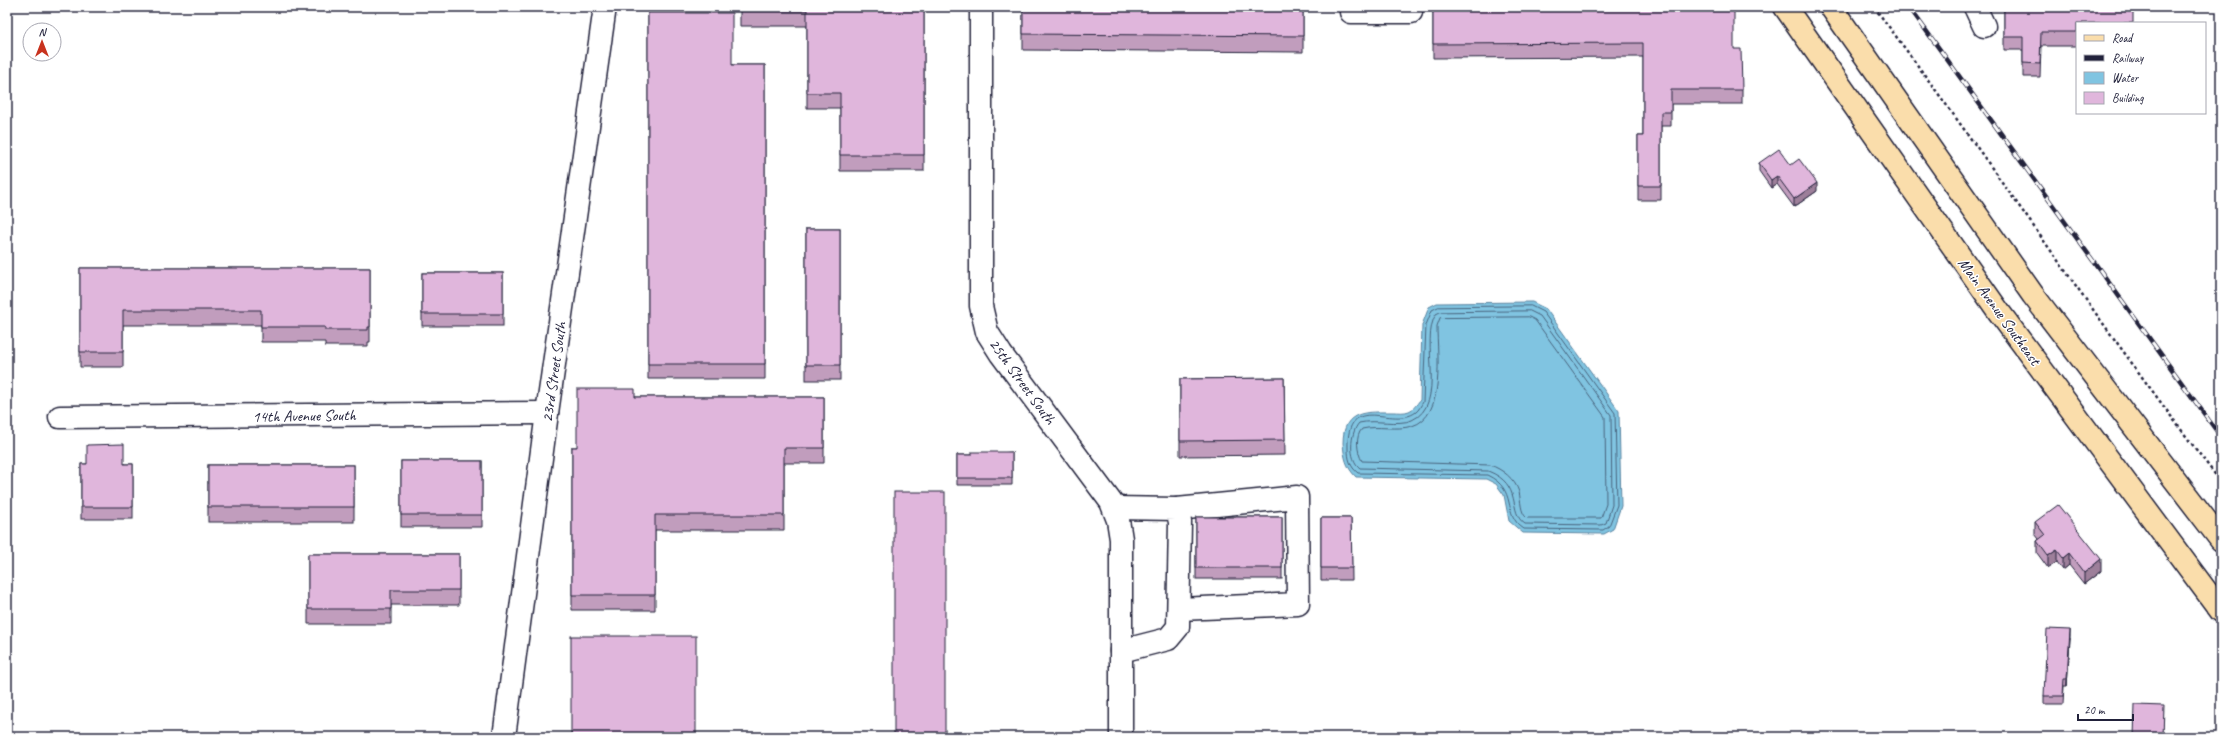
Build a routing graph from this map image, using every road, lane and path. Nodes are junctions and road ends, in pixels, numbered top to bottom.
1 (605, 7) edge
2 (981, 7) edge
3 (1351, 7) edge
4 (1784, 7) edge
5 (1831, 7) edge
6 (1874, 7) edge
7 (1411, 12) dead end
8 (547, 412) junction
9 (60, 417) dead end
10 (2221, 482) edge
11 (1114, 508) junction
12 (1177, 509) junction
13 (2221, 540) edge
14 (1179, 609) junction
15 (2221, 610) edge
16 (1121, 651) junction
17 (504, 737) edge
18 (1121, 737) edge

1 - 8 street, 23rd Street South
2 - 11 street, 25th Street South
3 - 7 street
4 - 15 main road, Main Avenue Southeast
5 - 13 main road
6 - 10 path
8 - 9 street, 14th Avenue South
8 - 17 street, 23rd Street South
11 - 12 street
11 - 16 street, 25th Street South
12 - 14 street
12 - 14 street
14 - 16 street
16 - 18 street, 25th Street South

